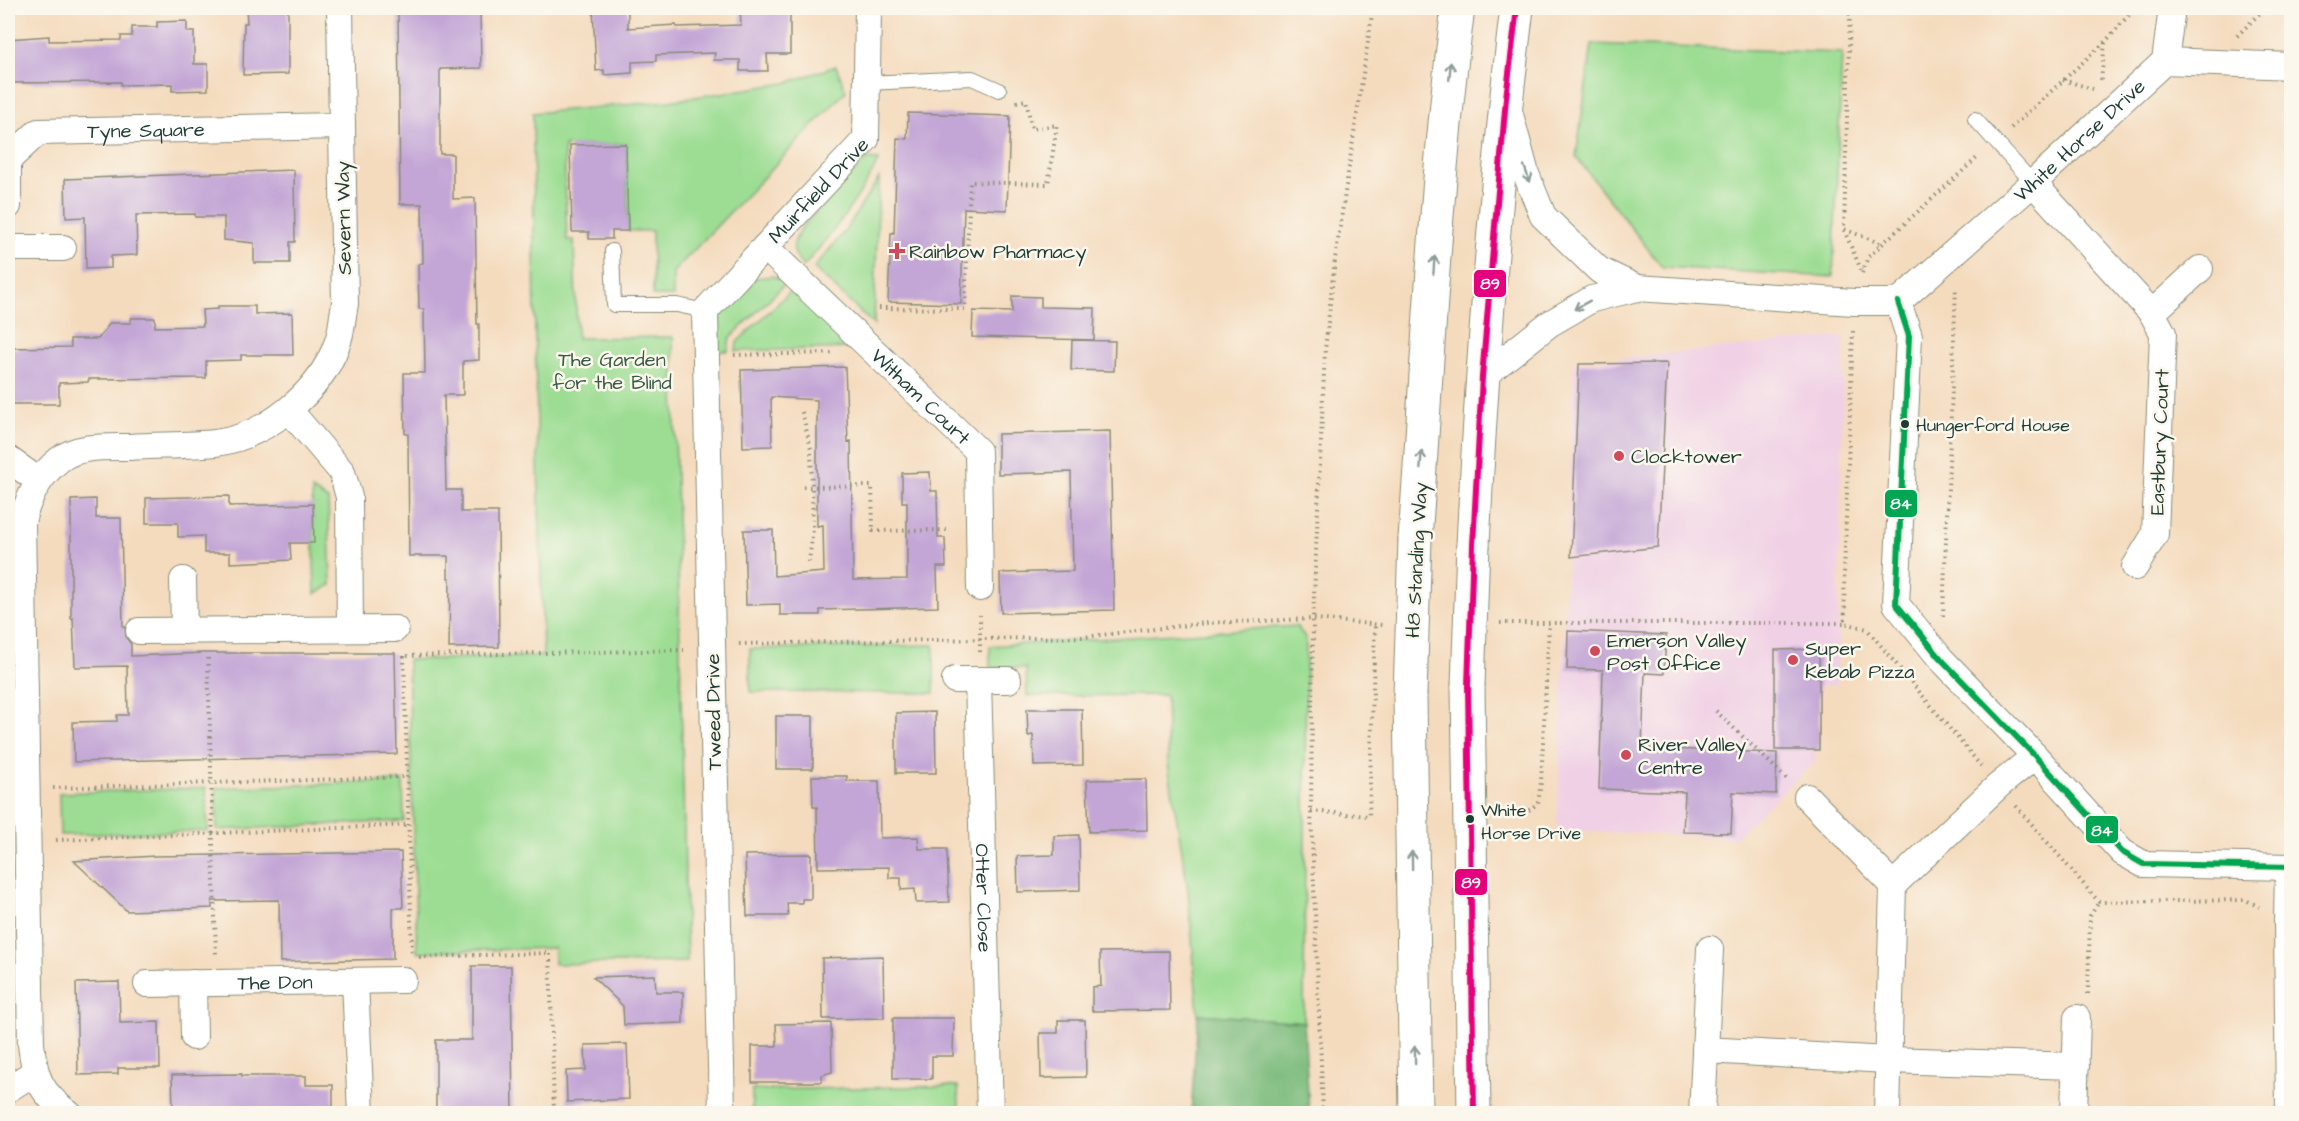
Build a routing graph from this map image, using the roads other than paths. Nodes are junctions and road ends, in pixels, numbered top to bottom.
1 (340, 8) edge
2 (868, 8) edge
3 (1458, 8) edge
4 (1517, 8) edge
5 (2172, 8) edge
6 (2165, 61) junction
7 (2292, 66) edge
8 (867, 84) junction
9 (999, 90) dead end
10 (1506, 98) junction
11 (1975, 119) dead end
12 (342, 126) junction
13 (2033, 183) junction
14 (8, 206) edge
15 (765, 247) junction
16 (8, 248) edge
17 (63, 248) dead end
18 (612, 251) dead end
19 (2200, 269) dead end
20 (1637, 288) junction
21 (1898, 302) junction
22 (705, 311) junction
23 (2152, 313) junction
24 (1482, 377) junction
25 (289, 410) junction
26 (8, 459) edge
27 (39, 481) junction
28 (2135, 567) dead end
29 (183, 580) dead end
30 (980, 588) road end
31 (350, 629) junction
32 (139, 631) dead end
33 (184, 631) junction
34 (399, 638) road end
35 (1008, 680) dead end
36 (2035, 756) junction
37 (1807, 797) road end
38 (2290, 867) edge
39 (1893, 885) junction
40 (1710, 948) dead end
41 (409, 967) road end
42 (355, 981) junction
43 (193, 983) junction
44 (147, 984) dead end
45 (2078, 1018) road end
46 (194, 1037) dead end
47 (1705, 1050) junction
48 (1888, 1060) junction
49 (2076, 1066) junction
50 (35, 1072) junction
51 (8, 1089) edge
52 (69, 1113) edge
53 (361, 1113) edge
54 (722, 1113) edge
55 (990, 1113) edge
56 (1416, 1113) edge
57 (1474, 1113) edge
58 (1702, 1113) edge
59 (1887, 1113) edge
60 (2074, 1113) edge
61 (2289, 1113) edge

1 - 12 street, Severn Way
2 - 8 street, Muirfield Drive
56 -> 3 highway, H8 Standing Way, bridge
4 - 10 highway
5 - 6 street
6 - 7 street
6 - 13 street, White Horse Drive
8 - 9 lane
8 - 15 street, Muirfield Drive
10 -> 20 street
10 - 24 highway
11 - 13 lane
12 - 14 street, Tyne Square
12 - 25 street, Severn Way
13 - 21 street, White Horse Drive
13 - 23 street, Eastbury Court
15 - 22 street, Muirfield Drive
15 - 30 street, Witham Court
16 - 17 street
18 - 22 lane
19 - 23 street
20 - 21 street
20 -> 24 street
21 - 36 street
22 - 54 street, Tweed Drive
23 - 28 street, Eastbury Court
24 - 57 highway, bridge
25 - 27 street, Severn Way
25 - 31 street
26 - 27 street
27 - 50 street, Severn Way
29 - 33 street
31 - 33 street
31 - 34 street
32 - 33 street
35 - 55 street, Otter Close
36 - 38 street
36 - 39 street
37 - 39 street
38 - 61 street
39 - 48 street
40 - 47 street
41 - 42 street, The Don
42 - 43 street, The Don
42 - 53 street
43 - 44 street, The Don
43 - 46 street
45 - 49 street
47 - 48 street
47 - 58 street
48 - 49 street
48 - 59 street
49 - 60 street
50 - 51 street
50 - 52 street

